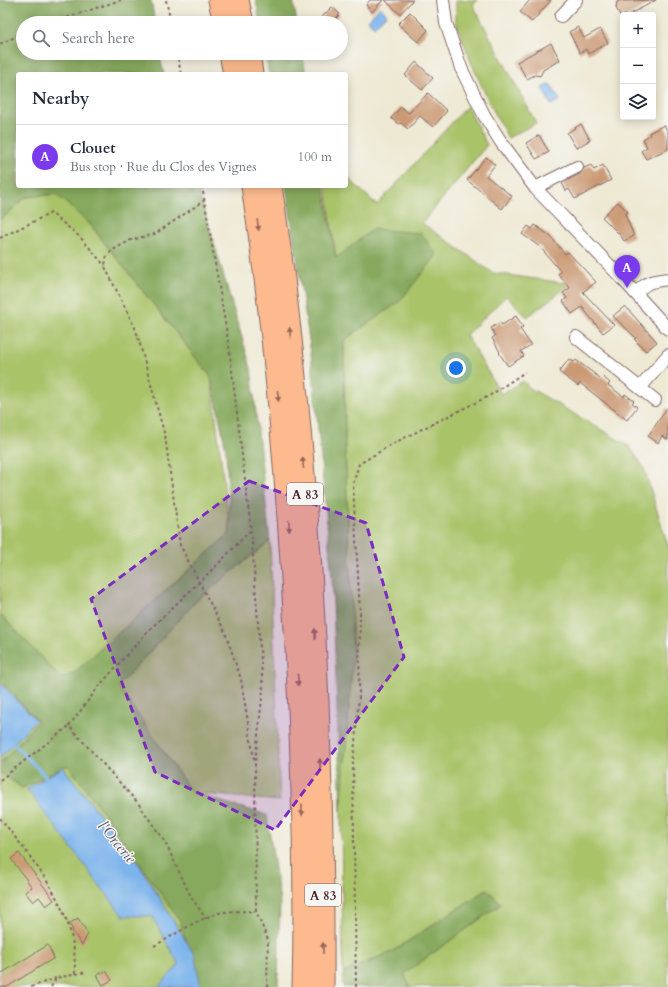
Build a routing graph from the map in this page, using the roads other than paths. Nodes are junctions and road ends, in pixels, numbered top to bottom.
1 (219, 0) edge
2 (238, 0) edge
3 (443, 0) edge
4 (576, 0) edge
5 (222, 16) edge
6 (241, 16) edge
7 (560, 16) dead end
8 (231, 60) edge
9 (249, 60) edge
10 (234, 72) edge
11 (252, 72) edge
12 (577, 167) dead end
13 (252, 188) edge
14 (271, 188) edge
15 (535, 188) junction
16 (668, 279) edge
17 (635, 293) junction
18 (668, 329) edge
19 (576, 337) dead end
20 (668, 355) edge
21 (640, 388) junction
22 (655, 400) dead end
23 (303, 987) edge
24 (323, 987) edge

1 - 5 highway
2 - 6 highway
3 - 15 street
4 - 7 street
8 - 10 highway
9 - 11 highway
12 - 15 street
13 -> 23 highway, A 83
24 -> 14 highway, A 83
15 - 17 street
16 - 17 street
17 - 18 street
19 - 21 street
20 - 21 street
21 - 22 street

